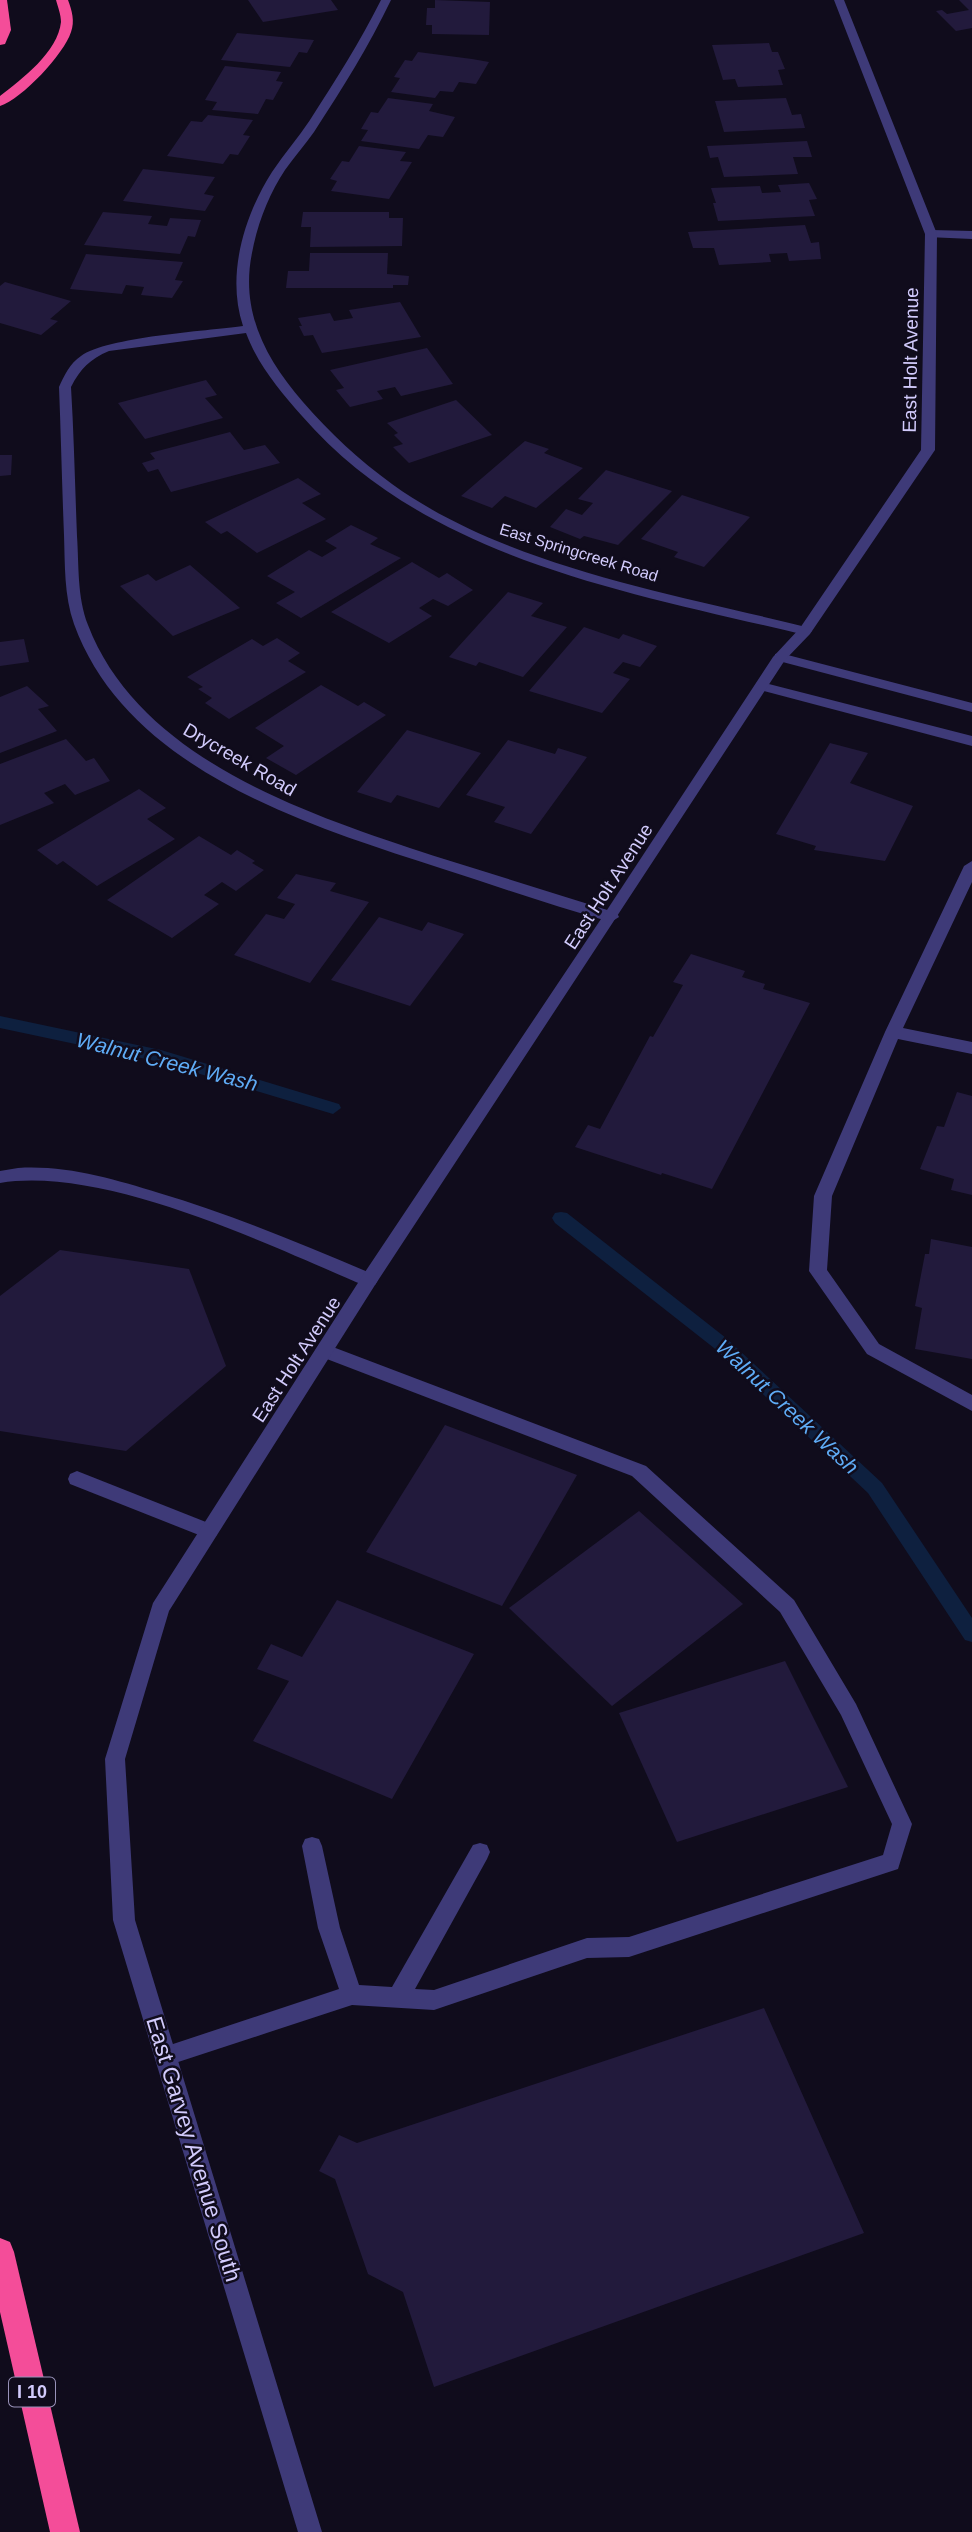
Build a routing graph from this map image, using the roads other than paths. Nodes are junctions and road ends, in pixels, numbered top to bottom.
1 (1, 0) edge
2 (62, 0) edge
3 (386, 0) edge
4 (839, 0) edge
5 (0, 41) edge
6 (0, 102) edge
7 (931, 234) junction
8 (972, 235) edge
9 (247, 329) junction
10 (805, 631) junction
11 (780, 657) junction
12 (761, 686) junction
13 (972, 708) edge
14 (931, 714) junction
15 (972, 741) edge
16 (972, 866) edge
17 (611, 917) junction
18 (893, 1032) junction
19 (972, 1048) edge
20 (0, 1177) edge
21 (369, 1280) junction
22 (324, 1351) junction
23 (972, 1404) edge
24 (78, 1479) dead end
25 (209, 1531) junction
26 (116, 1759) joint
27 (312, 1846) dead end
28 (480, 1852) dead end
29 (352, 1995) junction
30 (398, 1998) junction
31 (166, 2056) junction
32 (0, 2252) edge
33 (65, 2532) edge
34 (310, 2532) edge

1 - 5 highway
2 - 6 highway
3 - 9 street, East Springcreek Road
4 - 7 street, East Holt Avenue
7 - 8 street
7 - 10 street, East Holt Avenue
9 - 10 street, East Springcreek Road
9 - 17 street, Drycreek Road
10 - 11 street, East Holt Avenue
11 - 12 street, East Holt Avenue
11 - 14 street
12 - 14 street
12 - 17 street, East Holt Avenue
13 - 14 street
14 - 15 street
16 - 18 street
17 - 21 street, East Holt Avenue
18 - 19 street
18 - 23 street
20 - 21 street
21 - 22 street, East Holt Avenue
22 - 25 street, East Holt Avenue
22 - 30 street
24 - 25 street
25 - 26 street, East Holt Avenue
26 - 31 street, East Garvey Avenue South
27 - 29 street
28 - 30 street
29 - 30 street
29 - 31 street
31 - 34 street, East Garvey Avenue South
32 - 33 highway, I 10

